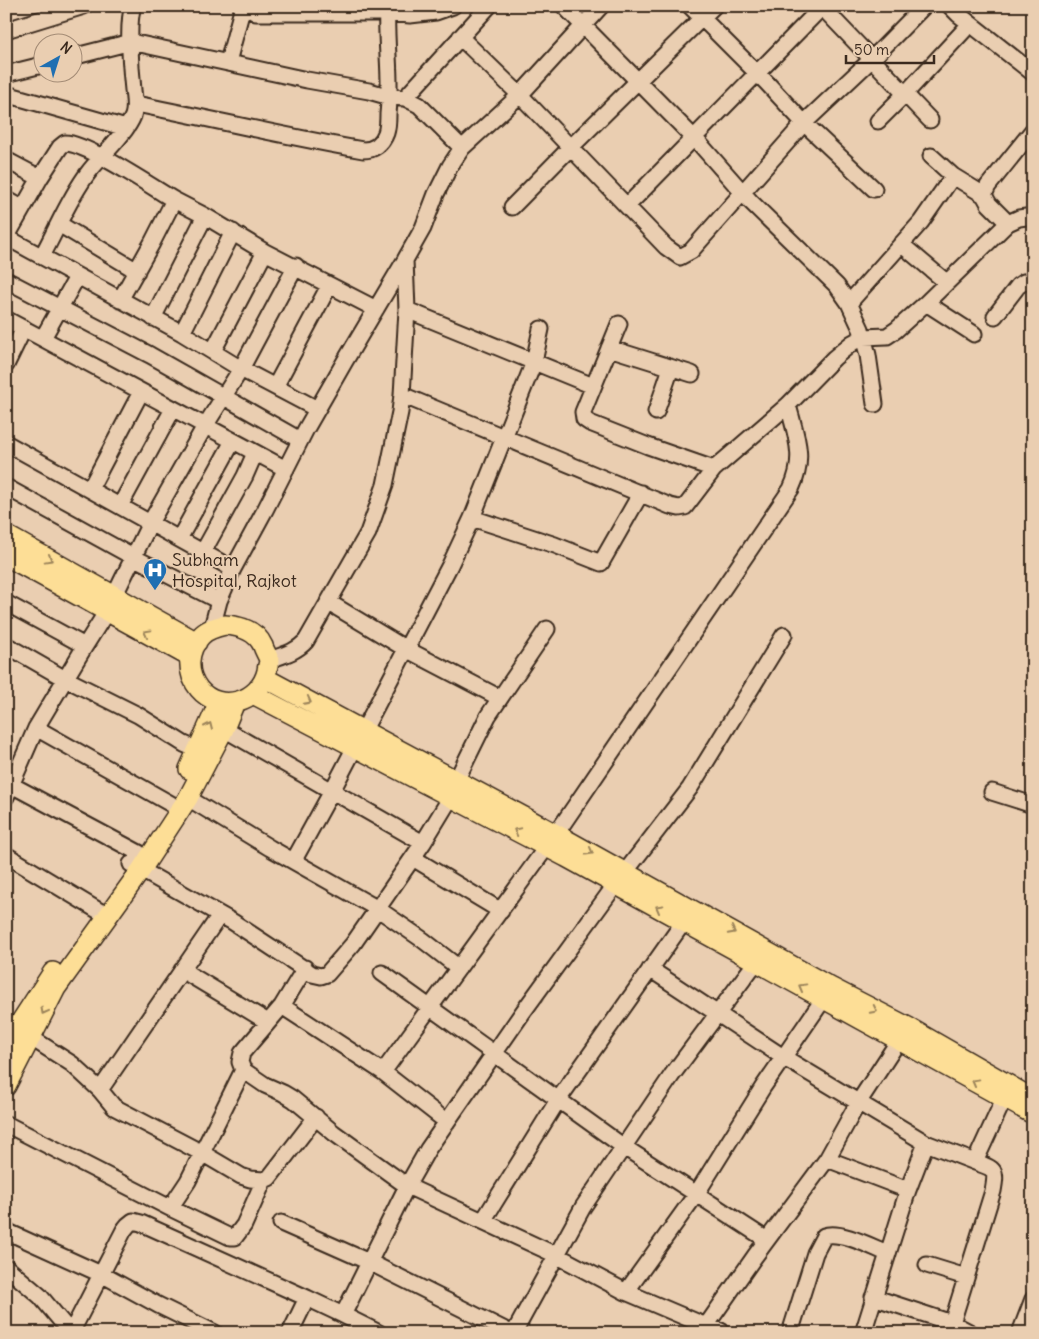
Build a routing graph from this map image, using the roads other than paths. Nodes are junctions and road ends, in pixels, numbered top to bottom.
1 (84, 6) edge
2 (133, 6) edge
3 (244, 6) edge
4 (453, 6) edge
5 (488, 6) edge
6 (564, 6) edge
7 (602, 6) edge
8 (690, 6) edge
9 (714, 6) edge
10 (924, 6) edge
11 (950, 6) edge
12 (822, 7) edge
13 (387, 10) edge
14 (702, 18) junction
15 (583, 24) junction
16 (970, 24) junction
17 (6, 30) edge
18 (460, 37) junction
19 (131, 42) junction
20 (82, 54) edge
21 (872, 59) junction
22 (228, 62) junction
23 (32, 68) edge
24 (757, 73) junction
25 (1033, 73) edge
26 (6, 74) edge
27 (638, 80) junction
28 (6, 94) edge
29 (905, 94) junction
30 (520, 95) junction
31 (397, 98) junction
32 (136, 104) junction
33 (930, 120) dead end
34 (878, 121) dead end
35 (804, 123) junction
36 (122, 132) junction
37 (1032, 133) edge
38 (693, 138) junction
39 (571, 146) junction
40 (462, 148) junction
41 (104, 153) junction
42 (931, 156) dead end
43 (6, 160) edge
44 (953, 176) junction
45 (40, 178) junction
46 (874, 189) dead end
47 (743, 191) junction
48 (984, 194) junction
49 (6, 199) edge
50 (174, 200) junction
51 (628, 206) junction
52 (512, 207) dead end
53 (22, 208) junction
54 (205, 216) junction
55 (1033, 216) edge
56 (1008, 223) junction
57 (59, 224) junction
58 (233, 232) junction
59 (6, 237) edge
60 (901, 244) junction
61 (265, 252) junction
62 (42, 256) junction
63 (405, 260) junction
64 (296, 266) junction
65 (137, 271) junction
66 (77, 277) junction
67 (6, 280) edge
68 (1033, 281) edge
69 (946, 282) junction
70 (329, 286) junction
71 (120, 300) junction
72 (849, 303) junction
73 (926, 303) junction
74 (60, 308) junction
75 (376, 309) junction
76 (407, 310) junction
77 (995, 316) dead end
78 (153, 318) junction
79 (6, 319) edge
80 (618, 324) dead end
81 (24, 328) junction
82 (541, 329) dead end
83 (182, 333) junction
84 (974, 334) dead end
85 (863, 337) junction
86 (43, 338) junction
87 (609, 348) junction
88 (213, 351) junction
89 (534, 362) junction
90 (6, 365) edge
91 (671, 368) junction
92 (241, 369) junction
93 (692, 374) dead end
94 (593, 386) junction
95 (275, 387) junction
96 (141, 392) junction
97 (402, 395) junction
98 (223, 398) junction
99 (875, 404) dead end
100 (788, 405) junction
101 (173, 409) junction
102 (317, 409) junction
103 (656, 412) dead end
104 (206, 426) junction
105 (504, 437) junction
106 (300, 440) junction
107 (233, 441) junction
108 (6, 443) edge
109 (255, 452) junction
110 (286, 469) junction
111 (714, 469) junction
112 (6, 487) edge
113 (90, 489) junction
114 (641, 493) junction
115 (120, 506) junction
116 (472, 518) junction
117 (150, 523) junction
118 (6, 535) edge
119 (179, 539) junction
120 (203, 552) junction
121 (6, 556) edge
122 (132, 557) junction
123 (233, 569) junction
124 (219, 601) junction
125 (328, 602) junction
126 (6, 603) edge
127 (111, 603) junction
128 (212, 628) junction
129 (547, 629) dead end
130 (784, 635) dead end
131 (6, 645) edge
132 (85, 646) junction
133 (406, 649) junction
134 (193, 650) junction
135 (267, 669) junction
136 (66, 679) junction
137 (253, 694) junction
138 (500, 698) junction
139 (227, 702) junction
140 (36, 728) junction
141 (224, 729) junction
142 (364, 730) junction
143 (355, 747) junction
144 (198, 750) junction
145 (8, 788) edge
146 (454, 789) junction
147 (332, 791) junction
148 (992, 792) dead end
149 (179, 801) junction
150 (1033, 805) edge
151 (551, 840) junction
152 (423, 843) junction
153 (6, 856) edge
154 (413, 858) junction
155 (294, 860) junction
156 (137, 862) junction
157 (620, 878) junction
158 (378, 909) junction
159 (99, 911) junction
160 (501, 911) junction
161 (220, 915) junction
162 (688, 915) junction
163 (760, 955) junction
164 (305, 968) junction
165 (459, 968) junction
166 (650, 969) junction
167 (182, 970) junction
168 (382, 973) dead end
169 (828, 993) junction
170 (282, 1006) junction
171 (431, 1007) junction
172 (716, 1014) junction
173 (268, 1022) junction
174 (903, 1034) junction
175 (30, 1037) junction
176 (6, 1048) edge
177 (495, 1053) junction
178 (783, 1058) junction
179 (244, 1070) junction
180 (383, 1072) junction
181 (6, 1086) edge
182 (100, 1090) junction
183 (1007, 1092) junction
184 (1033, 1099) edge
185 (558, 1100) junction
186 (858, 1103) junction
187 (1033, 1114) edge
188 (316, 1117) junction
189 (447, 1122) junction
190 (6, 1124) edge
191 (926, 1143) junction
192 (624, 1147) junction
193 (202, 1153) junction
194 (827, 1159) junction
195 (975, 1162) junction
196 (264, 1180) junction
197 (407, 1186) junction
198 (908, 1190) junction
199 (697, 1193) junction
200 (170, 1208) junction
201 (483, 1221) junction
202 (281, 1223) dead end
203 (6, 1231) edge
204 (767, 1240) junction
205 (887, 1253) junction
206 (556, 1255) junction
207 (369, 1262) junction
208 (927, 1265) dead end
209 (6, 1267) edge
210 (103, 1274) junction
211 (966, 1277) junction
212 (626, 1292) junction
213 (307, 1298) junction
214 (873, 1298) junction
215 (1033, 1299) edge
216 (344, 1315) junction
217 (952, 1323) junction
218 (706, 1326) junction
219 (722, 1332) edge
220 (71, 1333) edge
221 (215, 1333) edge
222 (290, 1333) edge
223 (379, 1333) edge
224 (513, 1333) edge
225 (790, 1333) edge
226 (863, 1333) edge
227 (971, 1333) edge
228 (1020, 1333) edge

1 - 17 street
2 - 19 street
3 - 13 street
3 - 22 street
4 - 13 street
5 - 18 street
6 - 15 street
7 - 15 street
8 - 14 street
9 - 14 street
10 - 21 street
11 - 16 street
12 - 21 street
12 - 24 street
13 - 31 street
14 - 24 street
14 - 27 street
15 - 27 street
15 - 30 street
16 - 25 street
16 - 29 street
18 - 30 street
18 - 31 street
19 - 20 street
19 - 22 street
19 - 32 street
21 - 29 street
21 - 35 street
22 - 31 street
23 - 26 street
24 - 35 street
24 - 38 street
27 - 38 street
27 - 39 street
28 - 36 street
29 - 33 street
29 - 34 street
30 - 39 street
30 - 40 street
31 - 32 street
31 - 40 street
32 - 36 street
35 - 46 street
35 - 47 street
36 - 41 street
37 - 48 street
38 - 47 street
38 - 51 street
39 - 51 street
39 - 52 street
40 - 63 street
41 - 45 street
41 - 50 street
41 - 57 street
42 - 44 street
43 - 45 street
44 - 48 street
44 - 60 street
45 - 53 street
47 - 51 street
47 - 72 street
48 - 56 street
49 - 53 street
50 - 54 street
50 - 65 street
53 - 59 street
54 - 58 street
54 - 78 street
55 - 56 street
56 - 69 street
57 - 62 street
57 - 65 street
58 - 61 street
58 - 83 street
59 - 62 street
60 - 69 street
60 - 72 street
61 - 64 street
61 - 88 street
62 - 66 street
63 - 75 street
63 - 76 street
64 - 70 street
64 - 92 street
65 - 71 street
66 - 71 street
66 - 74 street
67 - 74 street
68 - 77 street
69 - 73 street
70 - 75 street
70 - 95 street
71 - 78 street
72 - 85 street
73 - 84 street
73 - 85 street
74 - 86 street
74 - 98 street
75 - 102 street
76 - 89 street
76 - 97 street
78 - 83 street
79 - 81 street
80 - 87 street
81 - 86 street
81 - 90 street
82 - 89 street
83 - 88 street
85 - 99 street
85 - 100 street
86 - 96 street
87 - 91 street
87 - 94 street
88 - 92 street
89 - 94 street
89 - 105 street
91 - 93 street
91 - 103 street
92 - 95 street
92 - 98 street
94 - 111 street
95 - 102 street
96 - 101 street
96 - 113 street
97 - 105 street
97 - 125 street
98 - 104 street
98 - 106 street
100 - 111 street
100 - 151 street
101 - 104 street
101 - 115 street
102 - 106 street
104 - 107 street
104 - 117 street
105 - 114 street
105 - 116 street
106 - 110 street
107 - 109 street
107 - 119 street
108 - 113 street
109 - 110 street
109 - 120 street
110 - 123 street
111 - 114 street
112 - 122 street
113 - 115 street
114 - 116 street
115 - 117 street
116 - 133 street
117 - 119 street
117 - 122 street
118 -> 127 main road
119 - 120 street
120 - 123 street
121 - 127 main road
122 - 124 street
122 - 127 street
123 - 124 street
124 - 128 street
125 - 133 street
125 - 135 street
126 - 132 street
127 - 132 street
127 - 134 main road
128 - 134 main road
128 - 135 main road
129 - 138 street
130 - 157 street
131 - 136 street
132 - 136 street
133 - 138 street
133 - 142 street
134 - 139 main road
135 - 137 main road
135 -> 142 main road
136 - 140 street
136 - 144 street
137 - 139 main road
137 - 143 main road
138 - 146 street
139 - 141 main road
144 -> 139 main road
140 - 145 street
140 - 149 street
141 - 147 street
141 - 149 main road
142 - 143 street
142 - 146 main road
143 - 146 main road
143 - 147 street
144 - 149 main road
145 - 156 street
146 - 151 main road
146 - 152 street
147 - 152 street
147 - 155 street
148 - 150 street
149 - 155 street
149 - 156 main road
151 - 157 main road
151 - 160 street
152 - 154 street
153 - 159 street
154 - 158 street
154 - 160 street
155 - 158 street
156 - 159 main road
156 - 161 street
156 -> 175 main road
157 - 162 main road
157 - 177 street
158 - 164 street
158 - 165 street
159 - 176 main road
160 - 165 street
161 - 164 street
161 - 167 street
162 - 163 main road
162 - 166 street
163 - 169 main road
163 - 172 street
164 - 170 street
165 - 171 street
166 - 172 street
166 - 185 street
167 - 173 street
167 - 182 street
168 - 171 street
169 - 174 main road
169 - 178 street
170 - 173 street
170 - 180 street
171 - 177 street
171 - 180 street
172 - 178 street
172 - 192 street
173 - 179 street
174 - 183 main road
174 - 186 street
175 - 181 main road
175 - 182 street
177 - 185 street
177 - 189 street
178 - 186 street
178 - 199 street
179 - 188 street
179 - 193 street
180 - 189 street
182 - 193 street
183 - 184 main road
183 - 187 main road
183 - 195 street
185 - 192 street
185 - 201 street
186 - 191 street
186 - 194 street
188 - 196 street
188 - 197 street
189 - 197 street
190 - 200 street
191 - 195 street
191 - 198 street
192 - 199 street
192 - 206 street
193 - 196 street
193 - 200 street
194 - 198 street
194 - 204 street
195 - 211 street
196 - 200 street
197 - 201 street
197 - 207 street
198 - 205 street
199 - 204 street
199 - 212 street
201 - 206 street
202 - 207 street
203 - 210 street
204 - 218 street
205 - 214 street
205 - 225 street
206 - 212 street
206 - 224 street
207 - 216 street
207 - 224 street
208 - 211 street
209 - 220 street
210 - 213 street
210 - 220 street
210 - 221 street
211 - 217 street
212 - 218 street
213 - 216 street
213 - 222 street
214 - 217 street
214 - 226 street
215 - 228 street
216 - 223 street
217 - 227 street
218 - 219 street

